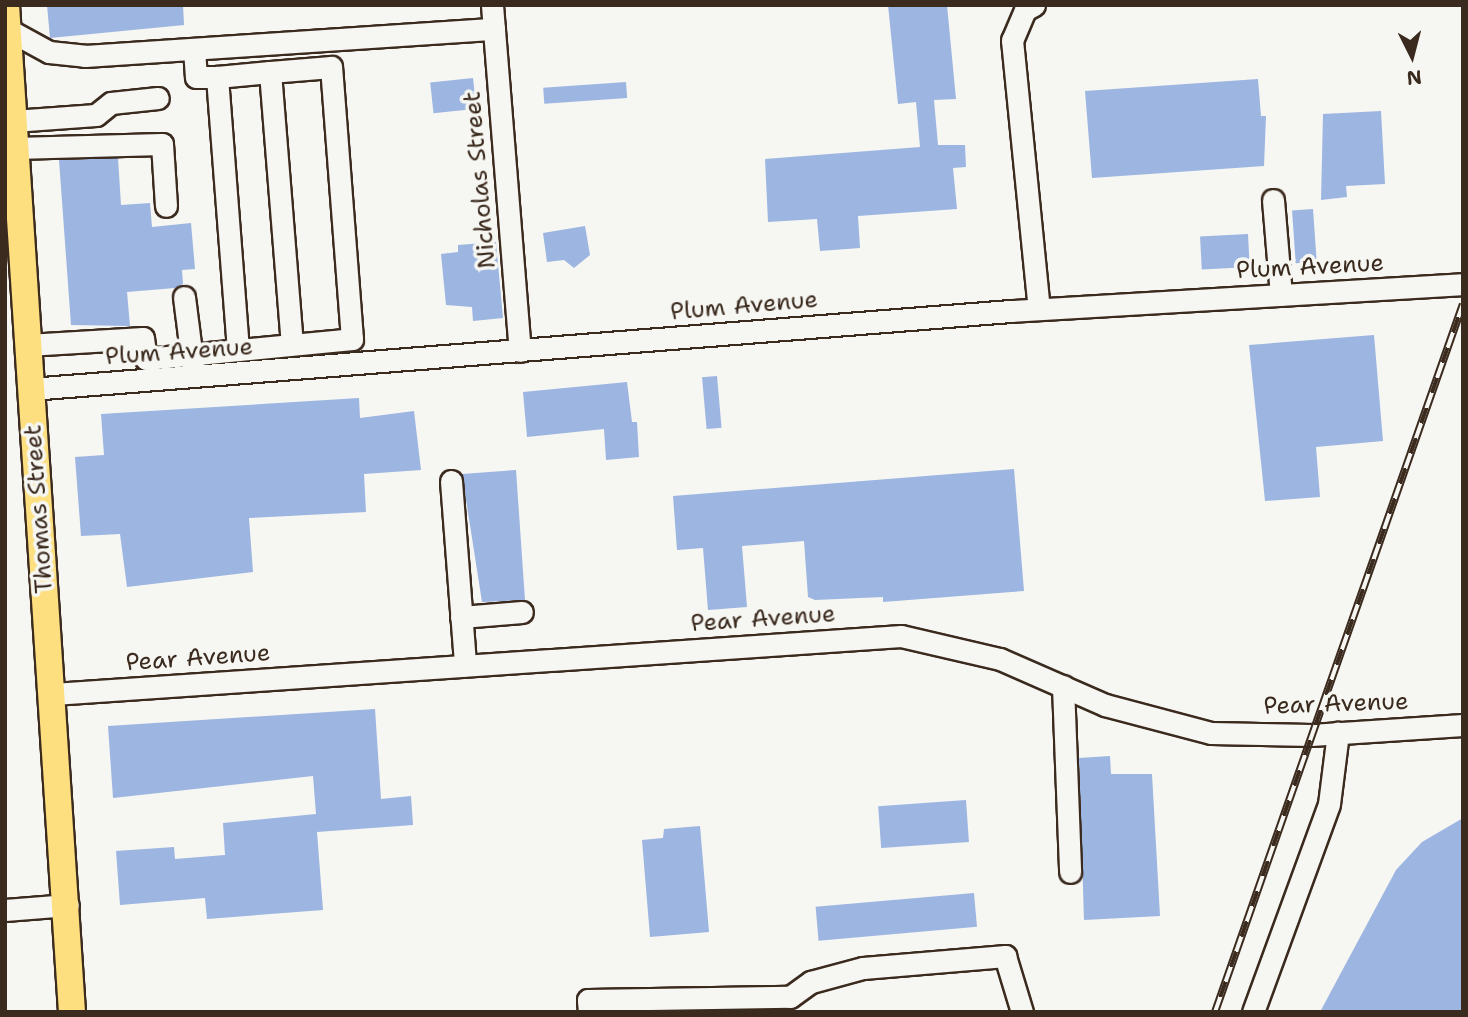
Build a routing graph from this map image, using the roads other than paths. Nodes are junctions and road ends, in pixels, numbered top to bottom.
1 (492, 5) edge
2 (1034, 5) edge
3 (6, 20) edge
4 (494, 29) junction
5 (194, 49) junction
6 (270, 72) junction
7 (207, 77) junction
8 (158, 98) dead end
9 (13, 121) junction
10 (15, 148) junction
11 (1273, 200) dead end
12 (166, 206) dead end
13 (1463, 284) edge
14 (1281, 295) junction
15 (184, 297) dead end
16 (1039, 309) junction
17 (292, 344) junction
18 (27, 345) junction
19 (239, 350) junction
20 (520, 351) junction
21 (191, 355) junction
22 (195, 377) junction
23 (30, 390) junction
24 (451, 481) dead end
25 (522, 612) dead end
26 (461, 617) junction
27 (465, 665) junction
28 (1063, 686) junction
29 (53, 694) junction
30 (1463, 725) edge
31 (1338, 733) junction
32 (1070, 872) dead end
33 (68, 905) junction
34 (5, 909) edge
35 (72, 1012) edge
36 (589, 1012) edge
37 (1022, 1012) edge
38 (1253, 1012) edge

1 - 4 street, Nicholas Street
2 - 16 street
3 - 5 street
3 - 9 main road, Thomas Street
4 - 5 street
4 - 20 street, Nicholas Street
5 - 7 street
6 - 7 street
6 - 17 street
6 - 17 street
7 - 19 street
8 - 9 street
9 - 10 main road, Thomas Street
10 - 12 street
10 - 18 main road, Thomas Street
11 - 14 street
13 - 14 street, Plum Avenue
14 - 16 street, Plum Avenue
15 - 21 street
16 - 20 street, Plum Avenue
17 - 19 street
18 - 21 street
18 - 23 main road, Thomas Street
19 - 21 street
20 - 22 street, Plum Avenue
21 - 22 street
22 - 23 street, Plum Avenue
23 - 29 main road, Thomas Street
24 - 26 street
25 - 26 street
26 - 27 street
27 - 28 street, Pear Avenue
27 - 29 street, Pear Avenue
28 - 31 street, Pear Avenue
28 - 32 street
29 - 33 main road, Thomas Street
30 - 31 street, Pear Avenue
31 - 38 street
33 - 34 street
33 - 35 main road, Thomas Street
36 - 37 street

